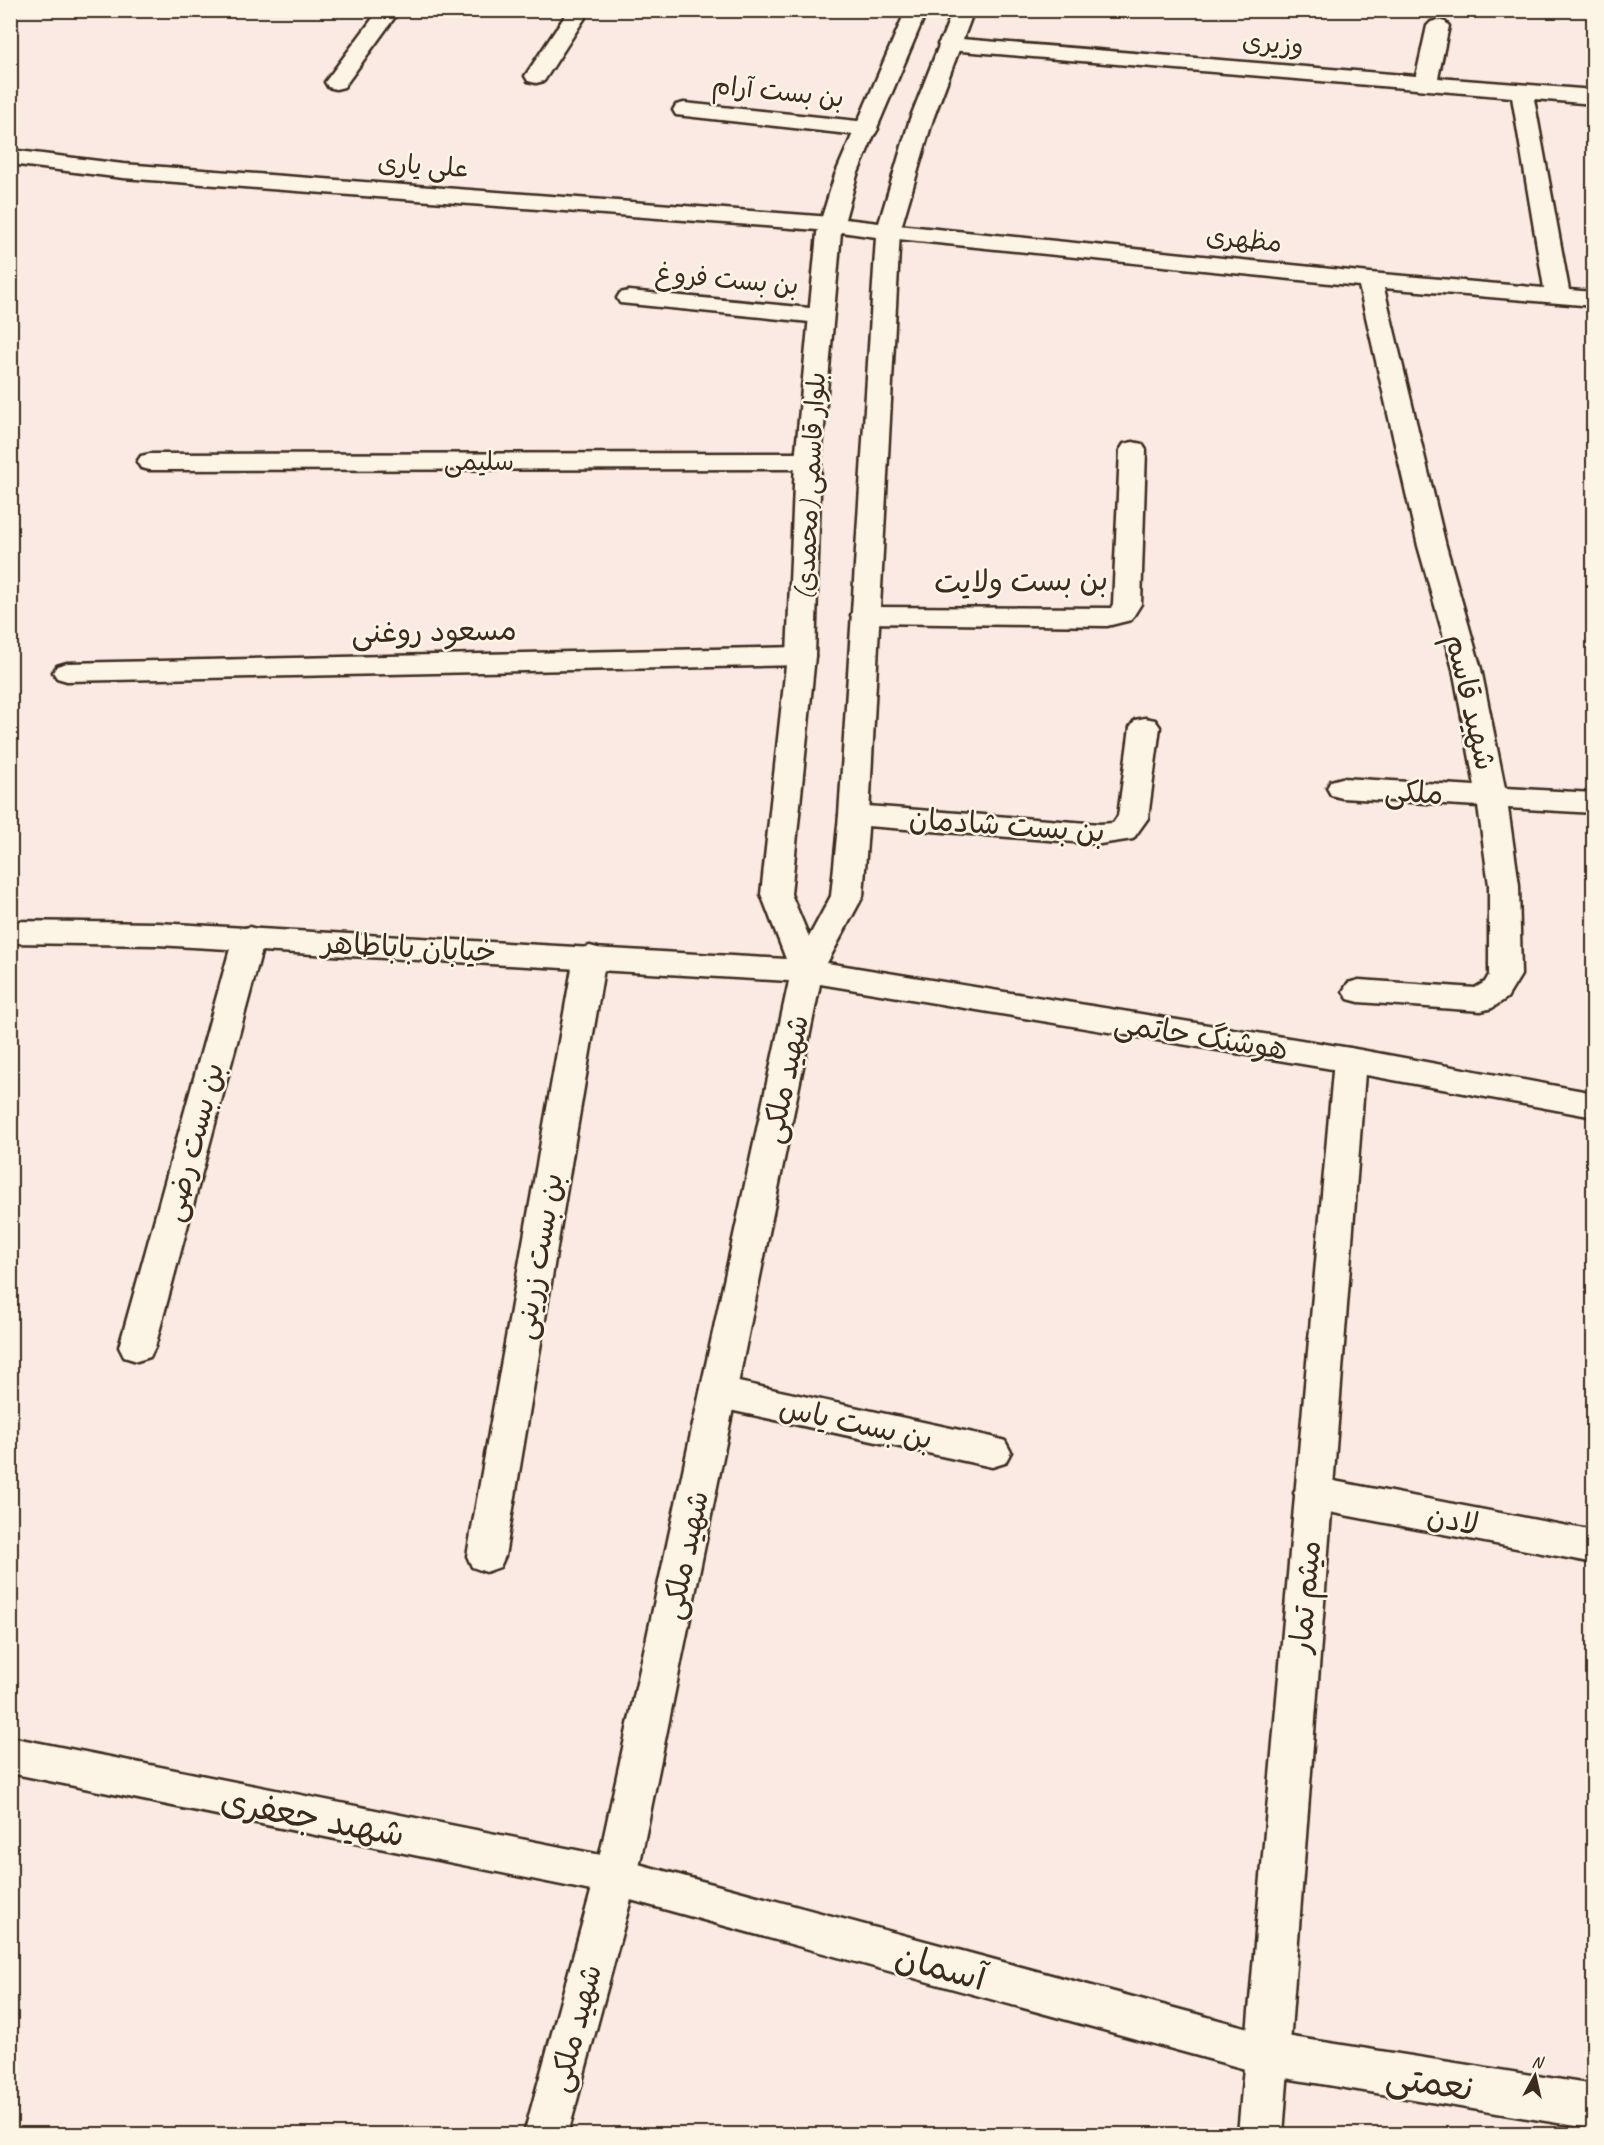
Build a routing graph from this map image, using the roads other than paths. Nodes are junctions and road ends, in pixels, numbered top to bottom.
1 (390, 10) edge
2 (580, 10) edge
3 (917, 10) edge
4 (964, 10) edge
5 (1438, 26) dead end
6 (949, 44) junction
7 (536, 76) dead end
8 (336, 82) dead end
9 (1426, 82) junction
10 (1522, 91) junction
11 (1593, 97) edge
12 (684, 110) dead end
13 (867, 129) junction
14 (10, 157) edge
15 (831, 224) junction
16 (888, 231) junction
17 (1370, 280) junction
18 (1558, 296) junction
19 (629, 298) dead end
20 (1593, 299) edge
21 (820, 316) junction
22 (1133, 450) dead end
23 (808, 461) junction
24 (150, 462) dead end
25 (865, 615) junction
26 (801, 656) junction
27 (67, 672) dead end
28 (1145, 727) dead end
29 (1342, 788) dead end
30 (1492, 797) junction
31 (1593, 803) edge
32 (854, 815) junction
33 (10, 932) edge
34 (249, 938) junction
35 (590, 957) junction
36 (807, 971) junction
37 (1359, 991) dead end
38 (1350, 1060) junction
39 (1593, 1106) edge
40 (137, 1347) dead end
41 (720, 1393) junction
42 (992, 1452) dead end
43 (1313, 1493) junction
44 (1593, 1547) edge
45 (486, 1556) dead end
46 (10, 1755) edge
47 (616, 1877) junction
48 (1267, 2055) junction
49 (1593, 2107) edge
50 (546, 2134) edge
51 (1260, 2134) edge

1 - 8 street
2 - 7 street
3 - 13 street, بلوار قاسمی (محمدی)
4 - 6 street, شهید ملکی
5 - 9 street
6 - 9 street, وزیری
6 - 16 street, شهید ملکی
9 - 10 street, وزیری
10 - 11 street, وزیری
10 - 18 street
12 - 13 street, بن بست آرام
13 - 15 street, بلوار قاسمی (محمدی)
14 - 15 street, علی یاری
15 - 16 street, علی یاری
15 - 21 street, بلوار قاسمی (محمدی)
16 - 17 street, مظهری
16 - 25 street, شهید ملکی
17 - 18 street, مظهری
17 - 30 street, شهید قاسم
18 - 20 street, مظهری
19 - 21 street, بن بست فروغ
21 - 23 street, بلوار قاسمی (محمدی)
22 - 25 street, بن بست ولایت
23 - 24 street, سلیمی
23 - 26 street, بلوار قاسمی (محمدی)
25 - 32 street, شهید ملکی
26 - 27 street, مسعود روغنی
26 - 36 street, بلوار قاسمی (محمدی)
28 - 32 street, بن بست شادمان
29 - 30 street, ملکی
30 - 31 street, ملکی
30 - 37 street, شهید قاسم
32 - 36 street, شهید ملکی
33 - 34 street, خیابان باباطاهر
34 - 35 street, خیابان باباطاهر
34 - 40 street, بن بست رضی
35 - 36 street, خیابان باباطاهر
35 - 45 street, بن بست زرینی
36 - 38 street, هوشنگ حاتمی
36 - 41 street, شهید ملکی
38 - 39 street, هوشنگ حاتمی
38 - 43 street, میثم تمار
41 - 42 street, بن بست یاس
41 - 47 street, شهید ملکی
43 - 44 street, لادن
43 - 48 street, میثم تمار
46 - 47 street, شهید جعفری
47 - 48 street, آسمان
47 - 50 street, شهید ملکی
48 - 49 street, نعمتی
48 - 51 street, میثم تمار

